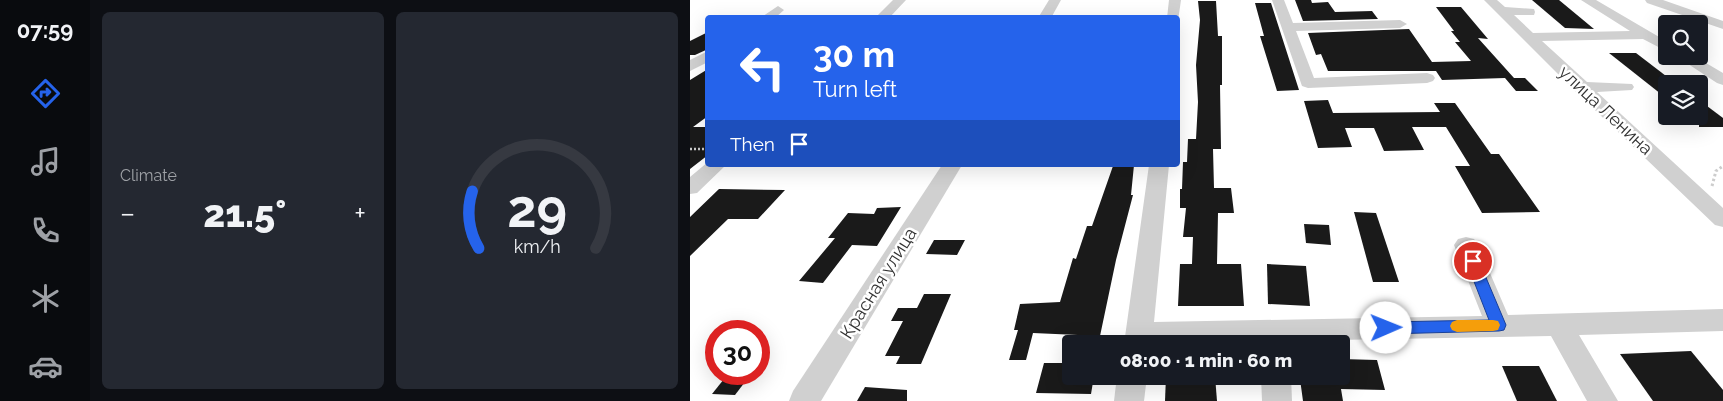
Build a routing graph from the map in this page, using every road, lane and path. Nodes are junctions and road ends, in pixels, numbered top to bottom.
1 (900, 0) edge
2 (1055, 0) edge
3 (1175, 0) edge
4 (1278, 0) edge
5 (1587, 0) edge
6 (1651, 0) edge
7 (1495, 6) edge
8 (778, 10) dead end
9 (1529, 12) dead end
10 (770, 15) edge
11 (884, 15) edge
12 (1046, 15) edge
13 (1173, 15) edge
14 (1400, 24) dead end
15 (1723, 25) edge
16 (1289, 27) junction
17 (1645, 35) junction
18 (1529, 37) junction
19 (1658, 42) edge
20 (705, 57) edge
21 (1698, 65) edge
22 (690, 66) edge
23 (1427, 78) dead end
24 (1723, 80) edge
25 (1580, 87) junction
26 (1626, 87) dead end
27 (690, 149) edge
28 (705, 149) edge
29 (1723, 166) edge
30 (714, 167) edge
31 (951, 167) edge
32 (1159, 167) edge
33 (690, 188) edge
34 (1697, 196) junction
35 (1723, 220) edge
36 (1466, 245) dead end
37 (1723, 320) edge
38 (1499, 325) junction
39 (1560, 325) junction
40 (1139, 335) edge
41 (1312, 335) edge
42 (1131, 385) edge
43 (1276, 385) edge
44 (804, 401) edge
45 (1128, 401) edge
46 (1277, 401) edge
47 (1603, 401) edge

1 - 11 street
2 - 12 street
3 - 13 street
4 - 16 street
5 - 17 street
6 - 15 street
7 - 9 street
7 - 18 street, улица Ленина
8 - 10 street
14 - 16 street
16 - 23 street
17 - 18 street
17 - 19 street
18 - 25 street, улица Ленина
20 - 22 street
21 - 24 street
25 - 26 street
25 - 34 street, улица Ленина
27 - 28 path
29 - 34 path
30 - 33 street
31 - 44 street, Красная улица
32 - 40 street
34 - 35 street, улица Ленина
36 - 38 street
37 - 39 street
38 - 39 street
38 - 41 street
39 - 47 street
42 - 45 street
43 - 46 street

